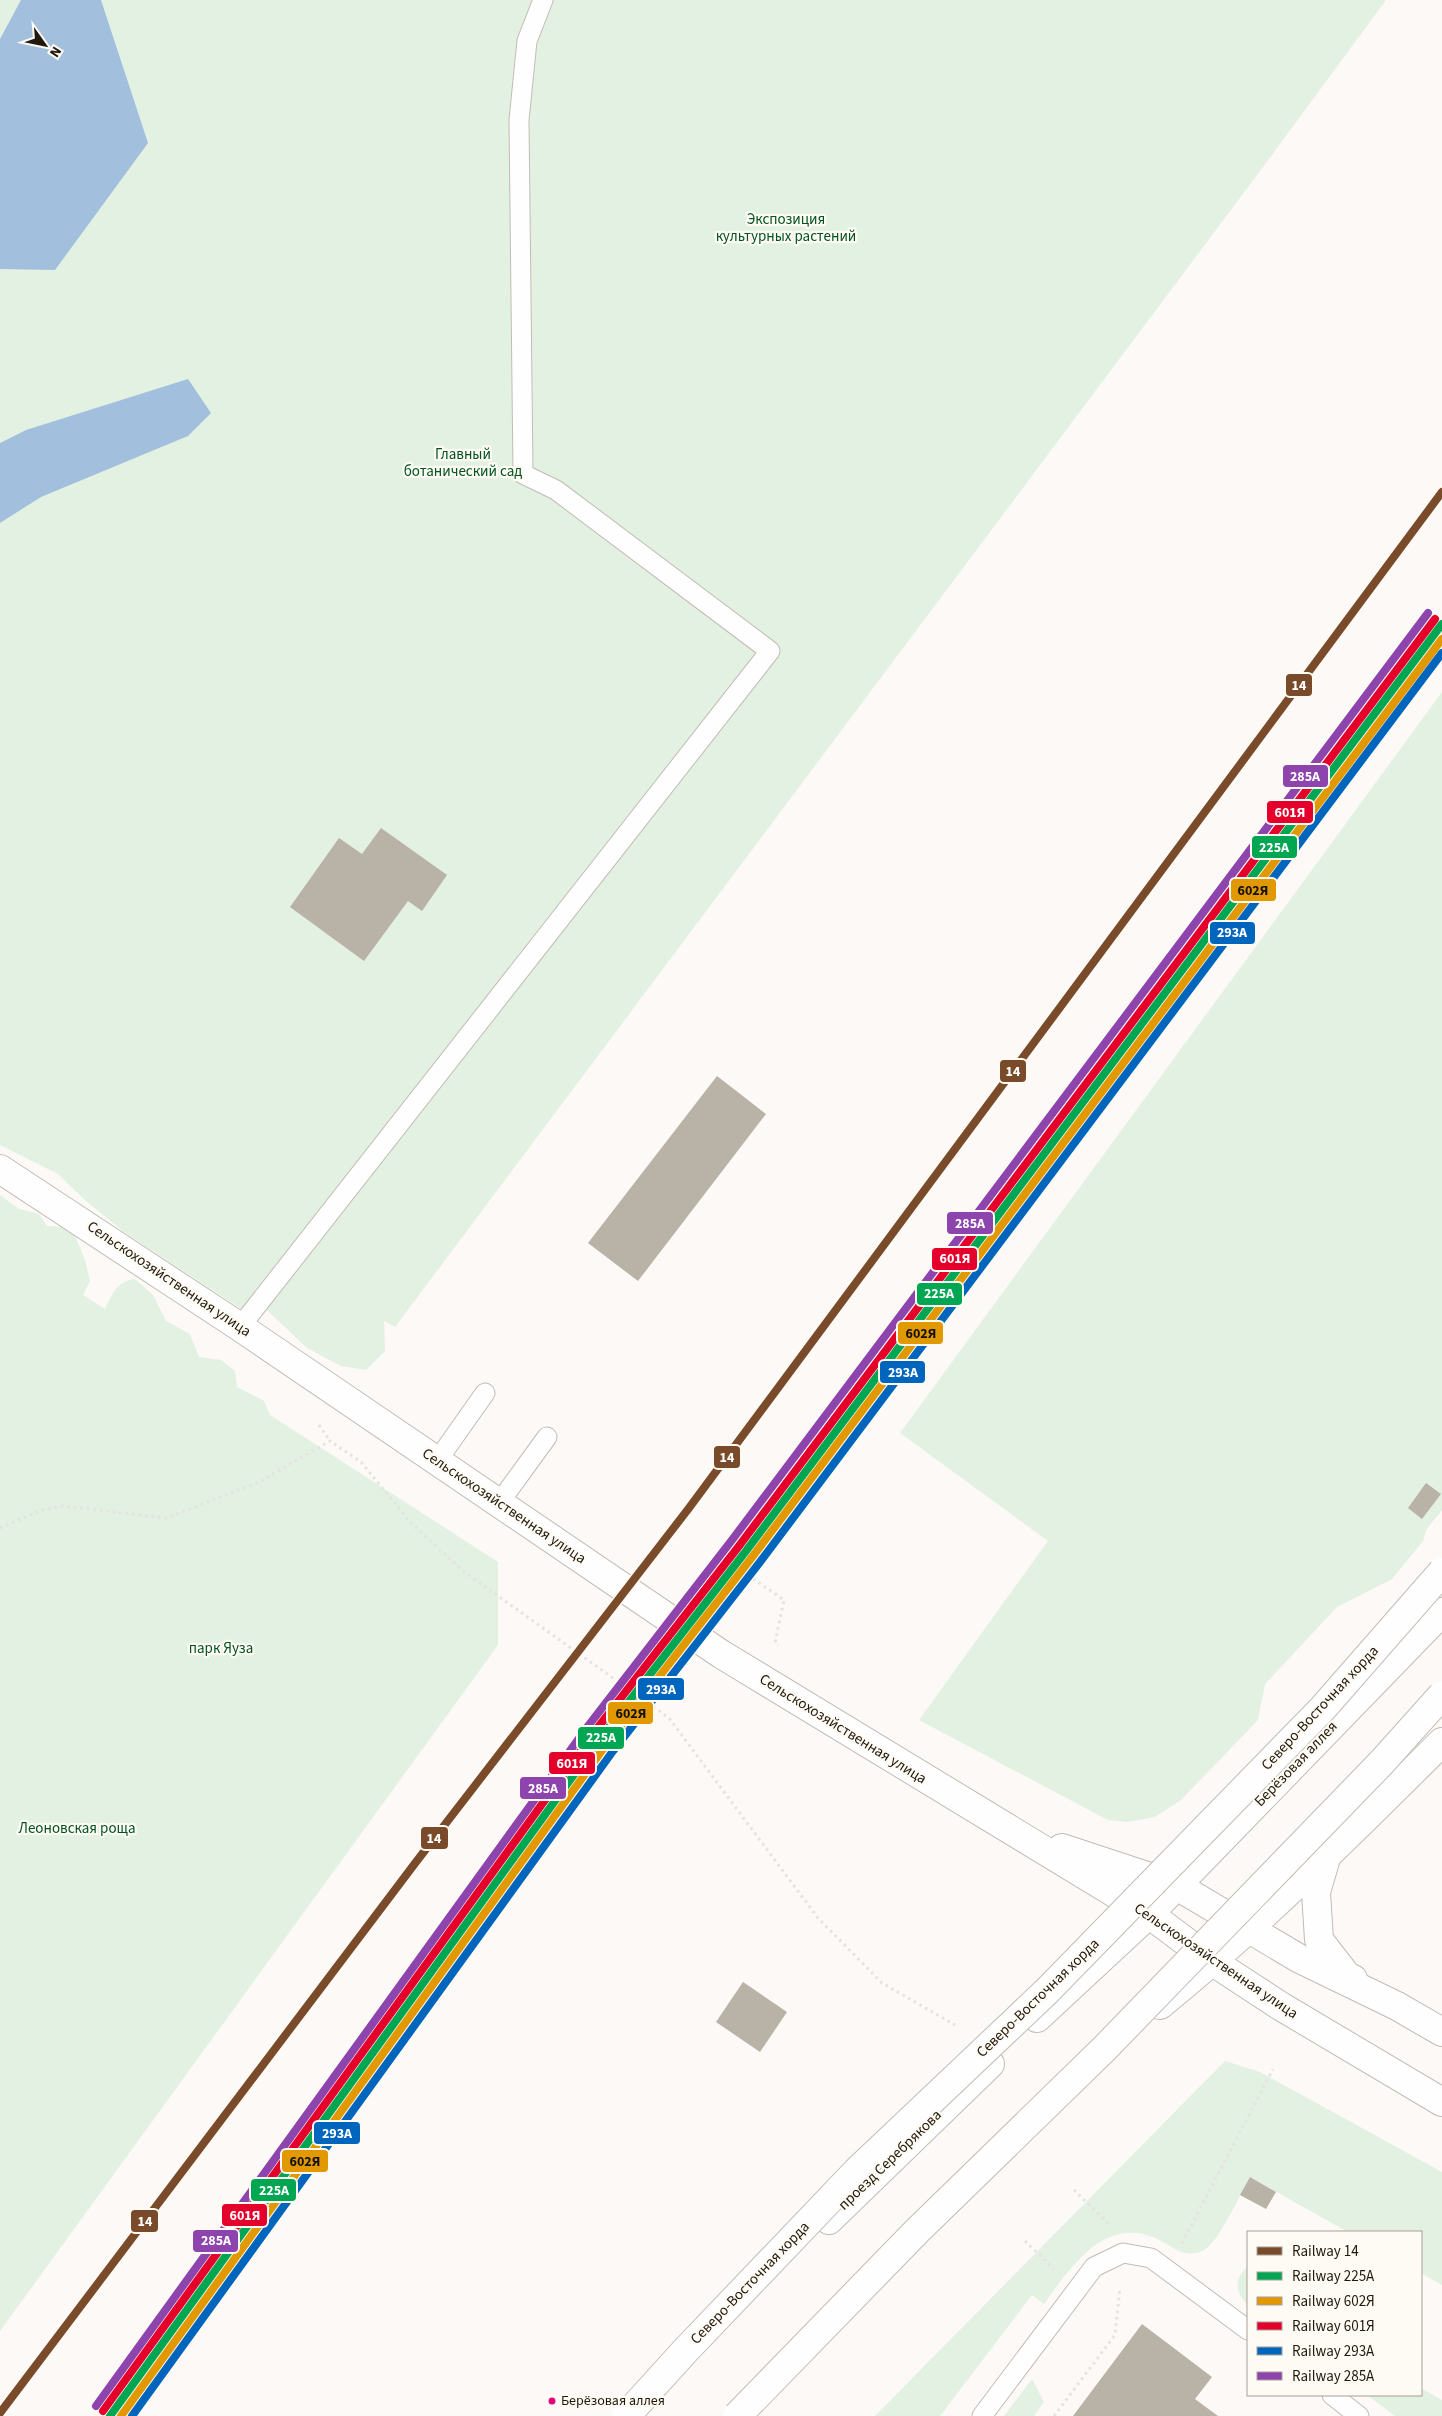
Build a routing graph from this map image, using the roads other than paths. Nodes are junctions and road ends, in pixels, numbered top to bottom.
1 (543, 0) edge
2 (0, 1169) edge
3 (240, 1327) junction
4 (485, 1393) dead end
5 (547, 1437) dead end
6 (437, 1461) junction
7 (499, 1502) junction
8 (1442, 1572) edge
9 (1442, 1612) edge
10 (1442, 1695) edge
11 (1442, 1742) edge
12 (1015, 1833) junction
13 (1326, 1858) junction
14 (1177, 1886) junction
15 (1149, 1914) junction
16 (1249, 1929) junction
17 (1213, 1962) junction
18 (1396, 2006) junction
19 (1442, 2032) edge
20 (1442, 2102) edge
21 (1247, 2329) edge
22 (1333, 2396) edge
23 (626, 2416) edge
24 (641, 2416) edge
25 (737, 2416) edge
26 (743, 2416) edge
27 (982, 2416) edge
28 (1359, 2416) edge

1 - 3 lane
2 - 3 main road, Сельскохозяйственная улица
3 - 6 main road, Сельскохозяйственная улица
4 - 6 lane
5 - 7 lane
6 - 7 main road, Сельскохозяйственная улица
7 - 12 main road, Сельскохозяйственная улица
8 - 23 main road, Северо-Восточная хорда, bridge
9 - 14 main road, Берёзовая аллея
10 - 25 main road, bridge
11 - 13 main road
12 - 14 main road, Сельскохозяйственная улица
12 - 15 main road, Сельскохозяйственная улица
13 - 16 main road
13 - 18 main road
14 - 15 main road, Берёзовая аллея
14 - 16 main road, Сельскохозяйственная улица
15 - 17 main road, Сельскохозяйственная улица
15 - 24 main road, проезд Серебрякова
16 - 17 main road
16 - 18 main road, Сельскохозяйственная улица
17 - 20 main road, Сельскохозяйственная улица
17 - 26 main road
18 - 19 main road, Сельскохозяйственная улица
21 - 27 lane
22 - 28 lane

